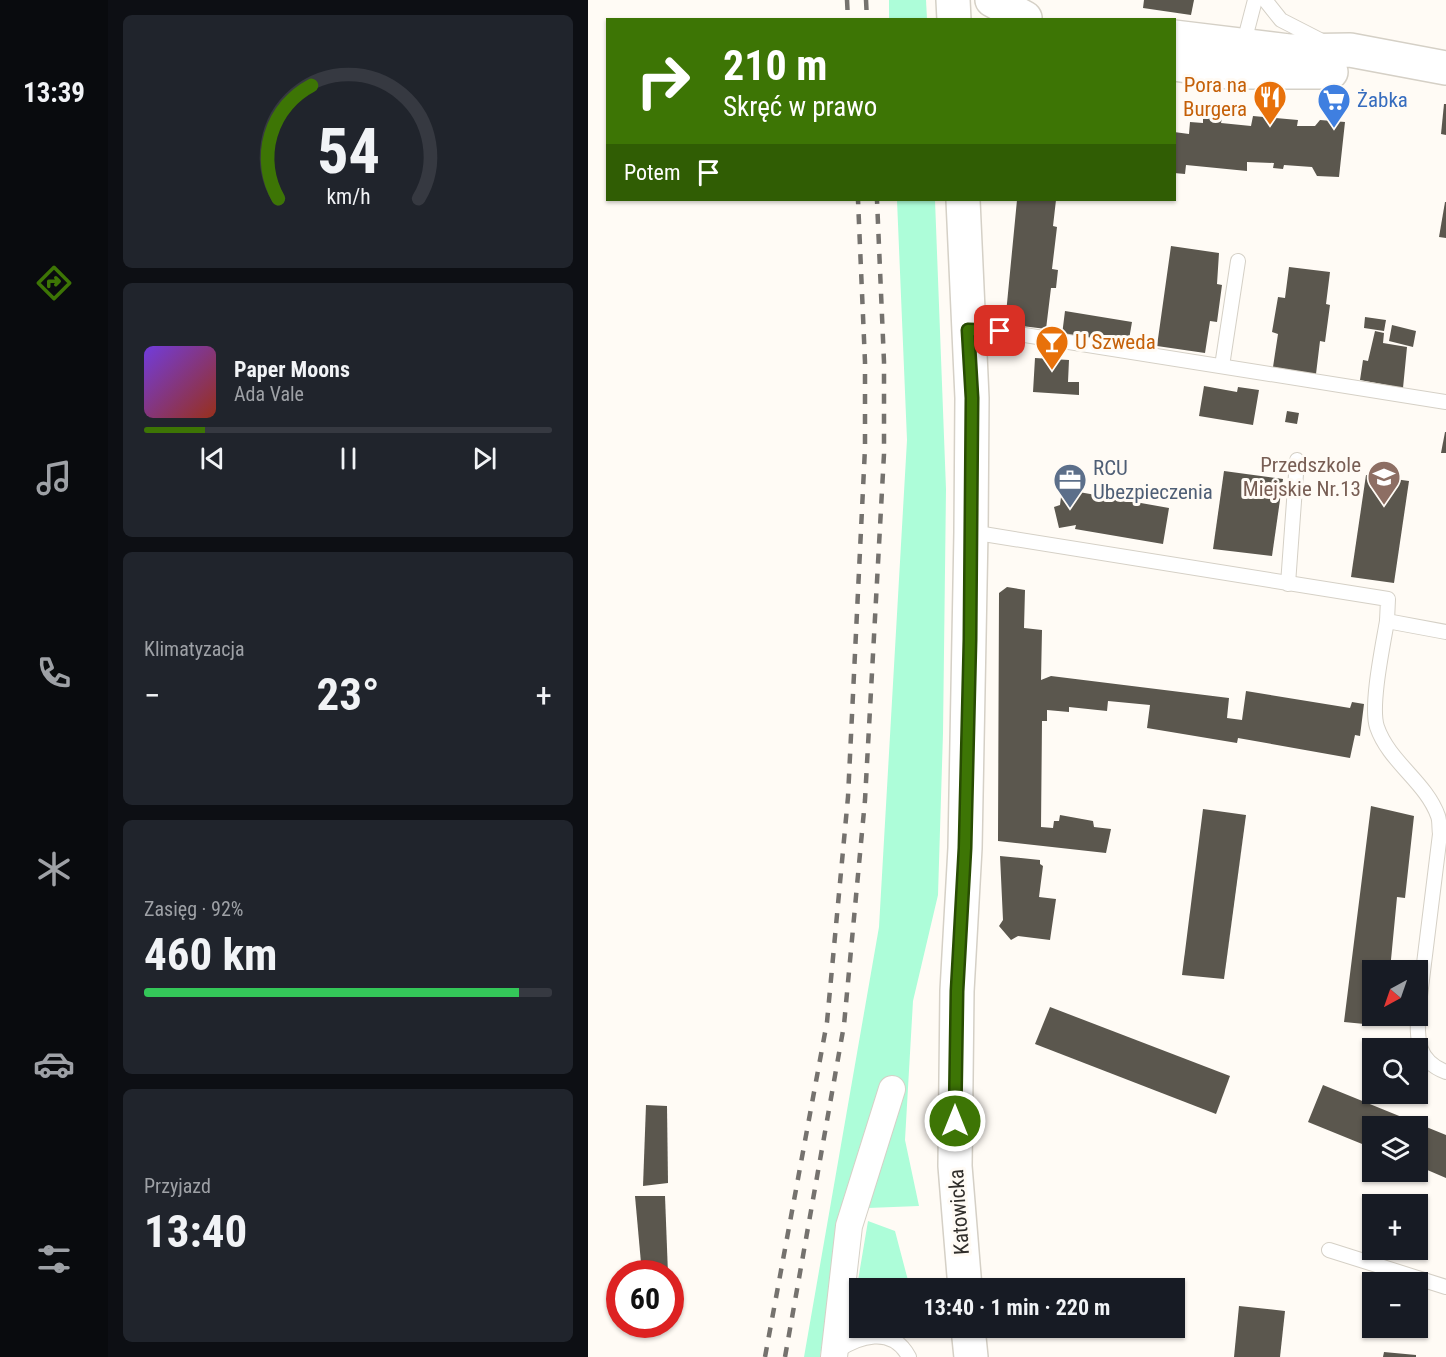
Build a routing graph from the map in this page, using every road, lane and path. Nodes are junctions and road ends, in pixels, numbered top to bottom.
1 (953, 0) edge
2 (992, 0) edge
3 (1255, 0) edge
4 (1265, 0) edge
5 (954, 18) edge
6 (1024, 18) edge
7 (1243, 46) junction
8 (1350, 50) junction
9 (1179, 56) edge
10 (1434, 66) edge
11 (1290, 74) junction
12 (963, 201) edge
13 (1238, 261) dead end
14 (968, 330) junction
15 (1222, 366) junction
16 (1446, 402) edge
17 (1297, 460) dead end
18 (971, 532) junction
19 (1288, 584) junction
20 (1387, 621) junction
21 (1446, 632) edge
22 (1446, 1072) edge
23 (892, 1089) dead end
24 (1329, 1250) dead end
25 (964, 1278) edge
26 (1446, 1287) edge
27 (834, 1355) edge
28 (909, 1357) edge

1 - 5 main road
2 - 6 main road
3 - 7 lane
4 - 8 lane
7 - 8 main road
7 - 9 main road
7 - 11 main road
8 - 10 main road
9 - 11 main road
10 - 11 main road
12 - 14 main road, Katowicka
13 - 15 lane
14 - 15 lane
14 - 18 main road, Katowicka
15 - 16 lane
17 - 19 lane
18 - 19 lane
18 - 25 main road, Katowicka
19 - 20 lane
20 - 21 lane
20 - 22 lane
23 - 27 street
24 - 26 lane
27 - 28 lane

